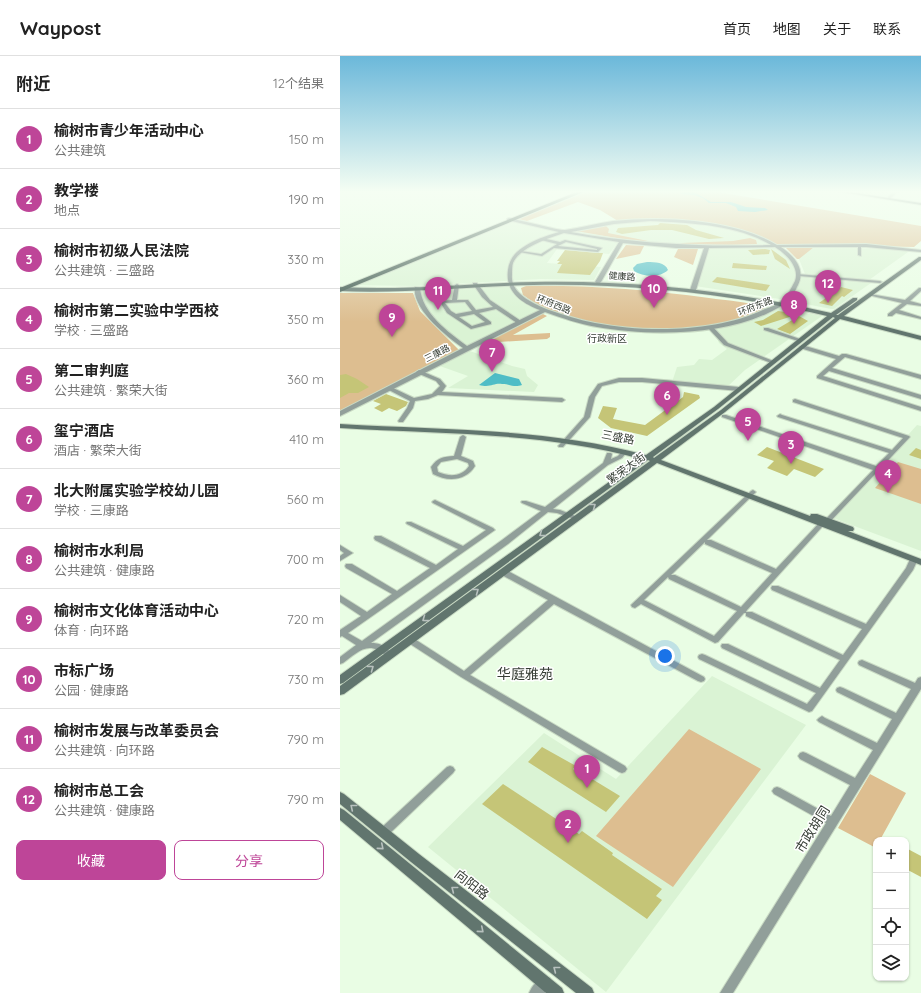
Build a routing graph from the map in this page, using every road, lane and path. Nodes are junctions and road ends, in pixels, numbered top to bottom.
1 (472, 235) edge
2 (555, 235) edge
3 (587, 235) edge
4 (749, 235) edge
5 (542, 239) junction
6 (622, 241) junction
7 (560, 243) junction
8 (776, 245) junction
9 (859, 246) junction
10 (553, 247) junction
11 (707, 247) junction
12 (521, 252) junction
13 (921, 252) edge
14 (860, 255) dead end
15 (921, 258) edge
16 (799, 275) junction
17 (598, 282) junction
18 (880, 282) junction
19 (510, 283) junction
20 (476, 285) junction
21 (457, 286) junction
22 (341, 288) edge
23 (417, 289) junction
24 (693, 290) junction
25 (920, 291) edge
26 (870, 295) junction
27 (454, 301) junction
28 (906, 302) junction
29 (780, 304) junction
30 (921, 305) edge
31 (496, 308) junction
32 (544, 310) junction
33 (895, 311) junction
34 (475, 312) junction
35 (890, 315) dead end
36 (455, 316) junction
37 (836, 316) junction
38 (921, 318) edge
39 (519, 322) junction
40 (710, 326) junction
41 (615, 328) joint
42 (766, 329) dead end
43 (921, 337) edge
44 (801, 344) junction
45 (467, 348) junction
46 (840, 358) junction
47 (774, 362) junction
48 (828, 369) junction
49 (419, 372) junction
50 (921, 377) edge
51 (389, 388) junction
52 (740, 389) junction
53 (438, 393) junction
54 (921, 397) edge
55 (413, 400) junction
56 (562, 400) dead end
57 (795, 401) dead end
58 (921, 409) edge
59 (340, 414) edge
60 (724, 416) dead end
61 (780, 416) dead end
62 (401, 421) dead end
63 (340, 422) edge
64 (340, 426) edge
65 (463, 437) dead end
66 (564, 442) junction
67 (624, 452) junction
68 (893, 452) junction
69 (609, 454) dead end
70 (456, 457) junction
71 (654, 457) junction
72 (606, 464) junction
73 (877, 469) junction
74 (751, 494) junction
75 (435, 502) dead end
76 (524, 502) dead end
77 (546, 510) junction
78 (568, 515) junction
79 (576, 518) junction
80 (409, 522) dead end
81 (824, 524) junction
82 (378, 538) dead end
83 (708, 542) dead end
84 (340, 547) edge
85 (463, 549) junction
86 (340, 559) edge
87 (918, 560) edge
88 (349, 566) dead end
89 (436, 568) junction
90 (503, 572) junction
91 (777, 572) junction
92 (672, 577) dead end
93 (775, 588) dead end
94 (397, 594) junction
95 (340, 598) edge
96 (553, 600) junction
97 (644, 603) dead end
98 (635, 605) dead end
99 (746, 612) junction
100 (366, 615) junction
101 (867, 628) junction
102 (341, 633) edge
103 (410, 640) junction
104 (364, 645) junction
105 (725, 646) dead end
106 (382, 650) junction
107 (389, 655) junction
108 (702, 657) dead end
109 (845, 659) junction
110 (340, 661) edge
111 (862, 663) dead end
112 (464, 675) junction
113 (701, 679) dead end
114 (340, 680) edge
115 (919, 684) edge
116 (840, 690) dead end
117 (340, 691) edge
118 (821, 692) junction
119 (898, 718) junction
120 (822, 720) dead end
121 (878, 748) junction
122 (803, 756) dead end
123 (622, 769) dead end
124 (450, 770) dead end
125 (857, 784) junction
126 (778, 791) dead end
127 (340, 797) edge
128 (340, 814) edge
129 (833, 822) junction
130 (384, 832) junction
131 (541, 988) edge
132 (557, 993) edge
133 (587, 993) edge
134 (726, 993) edge

1 - 22 main road
2 - 5 street
3 - 6 street
4 - 8 street
5 - 7 street
5 - 12 street
6 - 11 street
6 - 17 street
7 - 10 street
7 - 10 street
8 - 9 street
8 - 11 street
8 - 16 street
9 - 13 street
9 - 14 street
10 - 12 street
11 - 24 street
12 - 19 street
13 - 18 main road, 繁荣大街
15 - 26 main road, 繁荣大街
16 - 18 street
16 - 29 street, 环府东路
17 - 19 main road, 健康路
17 - 24 main road, 健康路
18 - 37 main road, 繁荣大街
19 - 20 main road, 健康路
19 - 29 main road, 健康路
19 - 32 street, 环府西路
20 - 21 main road, 健康路
20 - 31 street
21 - 23 main road, 健康路
21 - 27 street
22 - 23 main road, 健康路
23 - 45 street
24 - 29 main road, 健康路
25 - 28 street
26 - 28 street
26 - 37 main road, 繁荣大街
27 - 34 street
27 - 36 street
28 - 30 street
28 - 33 street
29 - 37 main road, 健康路
29 - 40 street, 环府东路
31 - 34 street
31 - 39 street
32 - 39 street, 三康路
32 - 41 street, 环府西路
33 - 35 street
33 - 38 street
34 - 36 street
34 - 36 street
37 - 43 main road, 健康路
37 - 44 main road, 繁荣大街
39 - 45 street, 三康路
40 - 41 street, 环府东路
40 - 47 street
42 - 44 street
44 - 46 street
44 - 47 main road, 繁荣大街
44 - 71 main road, 繁荣大街
45 - 49 street, 三康路
46 - 48 street
46 - 50 street
47 - 52 main road, 繁荣大街
48 - 54 street
48 - 58 street
49 - 51 street, 三康路
49 - 53 street
51 - 55 street
51 - 59 street, 三康路
52 - 66 street
52 - 71 main road, 繁荣大街
53 - 55 street
53 - 56 street
55 - 62 street
57 - 68 street
60 - 73 street
61 - 68 street
63 - 66 main road, 三盛路
64 - 66 main road
65 - 70 street
66 - 67 main road, 三盛路
66 - 71 main road, 三盛路
67 - 71 main road, 三盛路
67 - 72 street
68 - 73 street
69 - 72 street
70 - 70 street
71 - 74 main road, 三盛路
71 - 78 main road, 繁荣大街
79 -> 71 main road, 繁荣大街
72 - 77 street
73 - 81 street
74 - 81 main road, 三盛路
74 - 98 street
75 - 85 street
76 - 77 street
77 - 78 street
77 - 104 street
78 - 79 street
78 -> 106 main road, 繁荣大街
79 - 90 main road, 繁荣大街
80 - 85 street
81 - 87 main road, 三盛路
81 - 91 street
82 - 89 street
83 - 91 street
84 - 86 street
85 - 89 street
87 - 101 street
88 - 94 street
89 - 94 street
90 - 96 street
103 -> 90 main road, 繁荣大街
91 - 99 street
92 - 99 street
93 - 101 street
94 - 100 street
95 - 100 street
96 - 112 street
96 - 113 street
97 - 99 street
99 - 109 street
100 - 102 street
101 - 109 street
102 - 104 street
103 - 107 main road, 繁荣大街
103 - 112 street
104 - 106 street
104 - 110 street
105 - 118 street
106 - 107 street
106 - 114 main road, 繁荣大街
117 -> 107 main road, 繁荣大街
108 - 118 street
109 - 118 street
111 - 115 street
112 - 123 street
115 - 119 street, 市政胡同
116 - 119 street
119 - 121 street, 市政胡同
120 - 121 street
121 - 125 street, 市政胡同
122 - 125 street
124 - 130 street
125 - 129 street, 市政胡同
126 - 129 street
130 -> 127 main road, 向阳路
128 -> 131 main road
129 - 134 street, 市政胡同
133 -> 130 main road, 向阳路
131 - 132 main road

